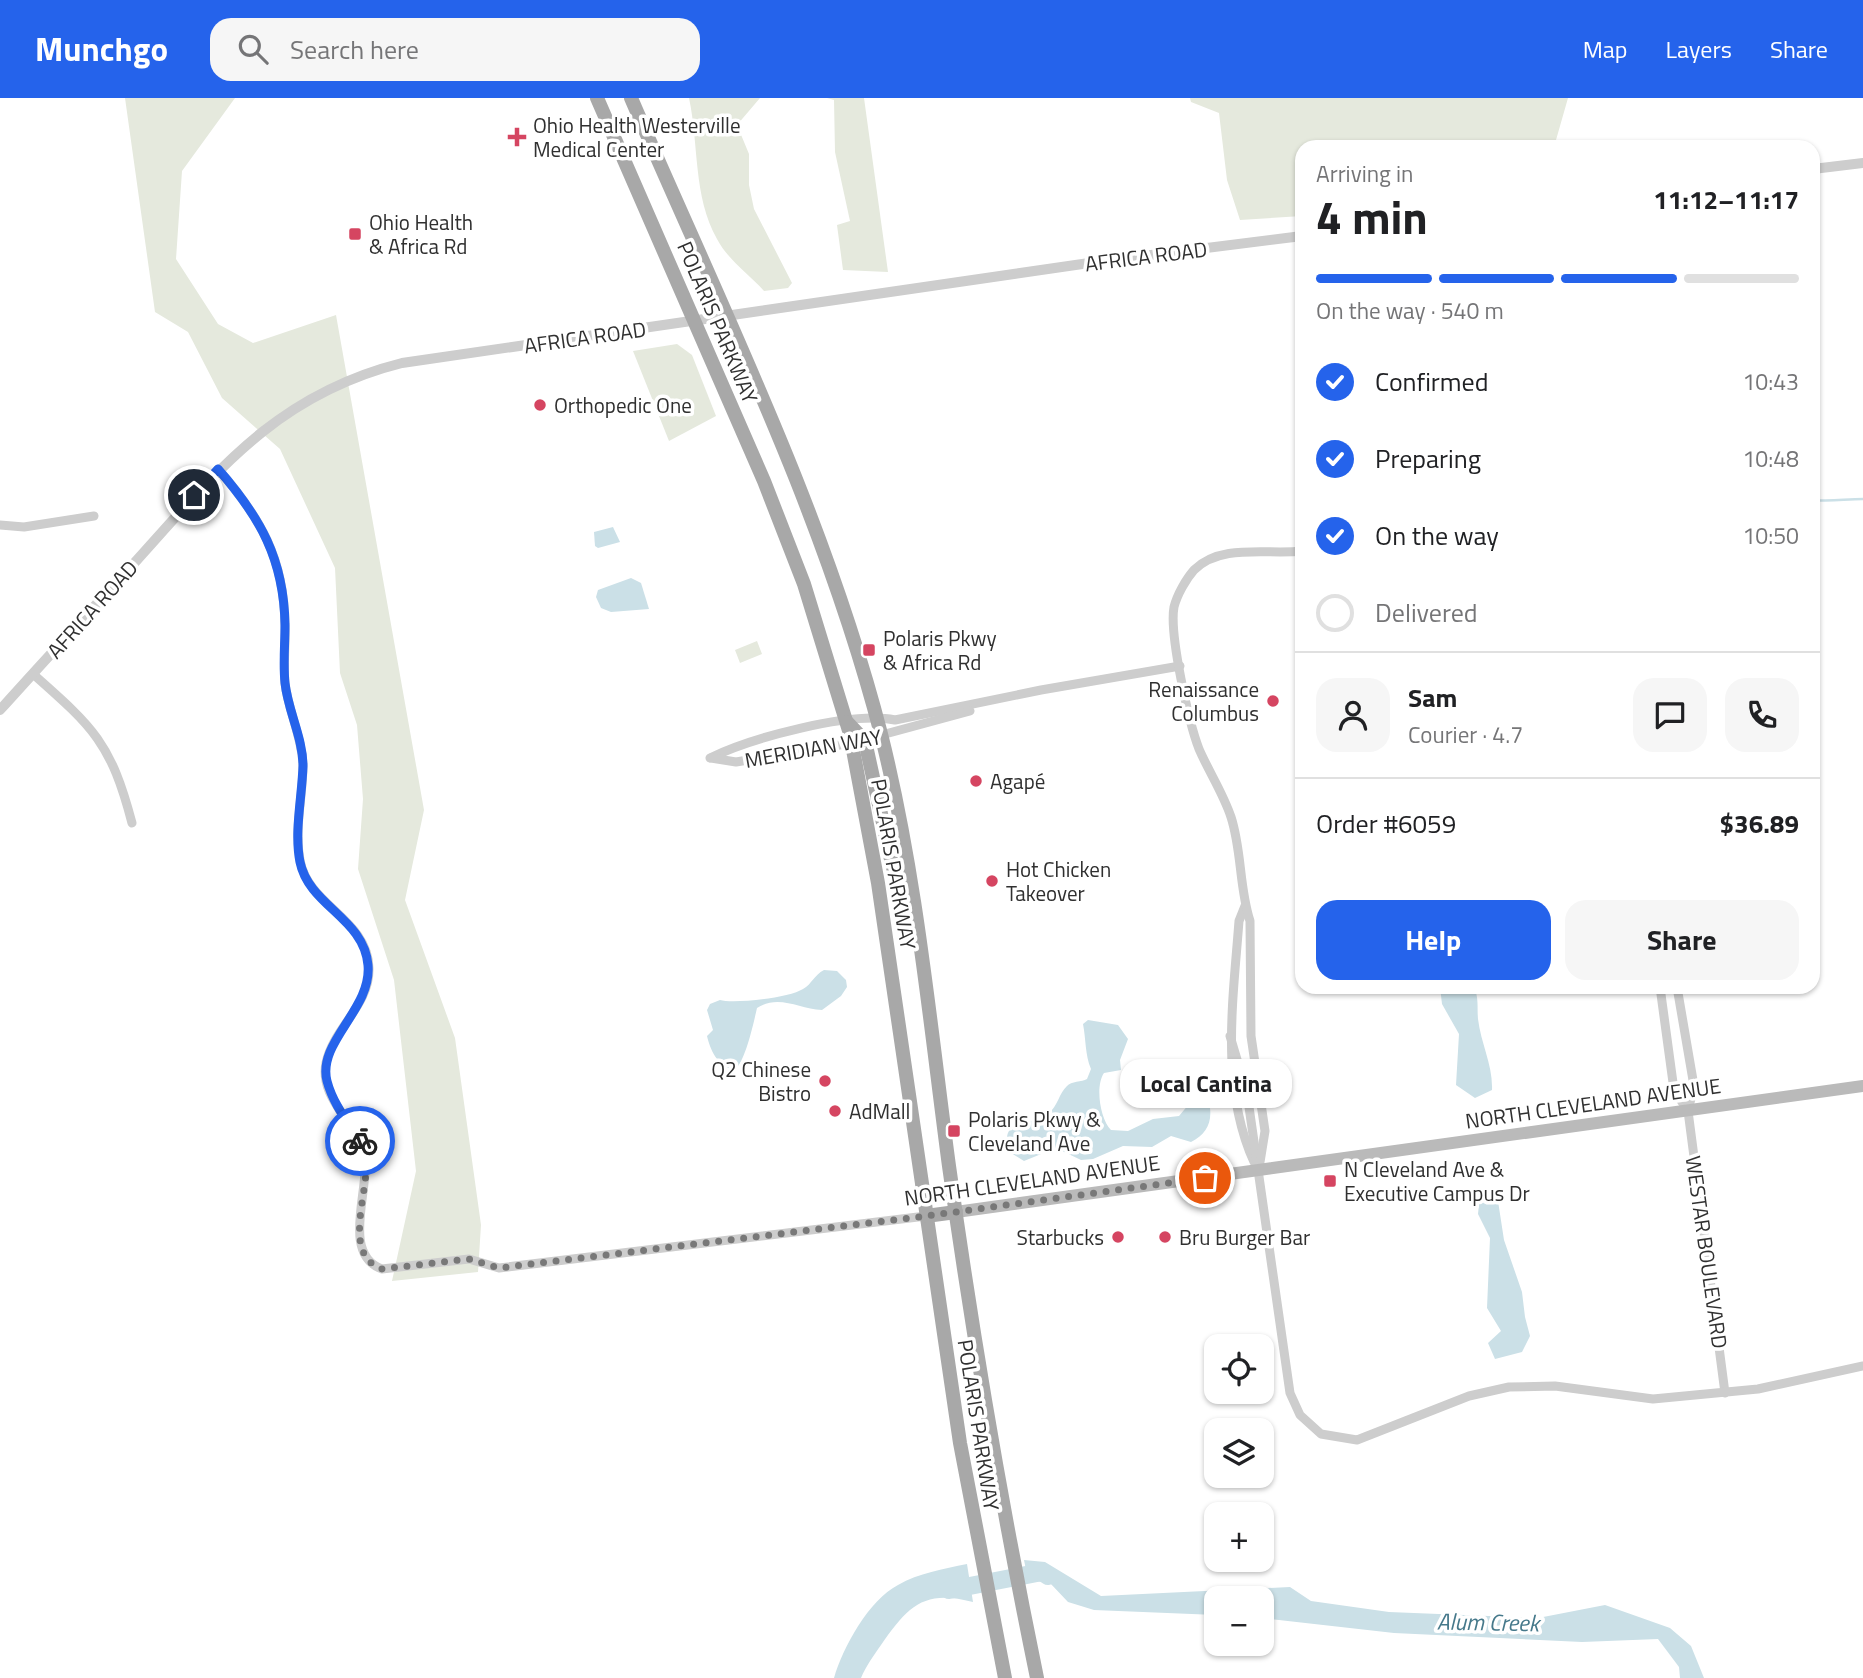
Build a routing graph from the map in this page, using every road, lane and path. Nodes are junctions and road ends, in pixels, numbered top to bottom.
1 (597, 98) edge
2 (631, 98) edge
3 (1863, 163) edge
4 (1820, 168) edge
5 (1295, 237) edge
6 (726, 317) junction
7 (694, 321) junction
8 (218, 469) junction
9 (94, 516) dead end
10 (0, 526) edge
11 (1295, 551) edge
12 (1180, 666) junction
13 (33, 674) junction
14 (991, 702) junction
15 (0, 710) edge
16 (876, 716) junction
17 (847, 722) junction
18 (881, 737) junction
19 (858, 742) junction
20 (132, 823) dead end
21 (912, 901) junction
22 (1245, 906) junction
23 (1661, 994) edge
24 (1678, 994) edge
25 (1863, 1086) edge
26 (1688, 1111) junction
27 (1258, 1170) junction
28 (956, 1212) junction
29 (926, 1216) junction
30 (1863, 1366) edge
31 (1725, 1393) junction
32 (1005, 1678) edge
33 (1037, 1678) edge

1 - 7 main road, POLARIS PARKWAY
2 - 6 main road, POLARIS PARKWAY
3 - 4 street
5 - 6 street, AFRICA ROAD
6 - 7 street, AFRICA ROAD
6 - 16 main road, POLARIS PARKWAY
7 - 8 street, AFRICA ROAD
7 - 17 main road, POLARIS PARKWAY
8 - 13 street, AFRICA ROAD
8 - 29 street, NORTH CLEVELAND AVENUE
9 - 10 street
11 - 12 street
12 - 14 street, MERIDIAN WAY
12 - 22 street
13 - 15 street, AFRICA ROAD
13 - 20 street
14 - 16 street, MERIDIAN WAY
14 - 18 street, MERIDIAN WAY
16 - 17 street, MERIDIAN WAY
16 - 18 main road, POLARIS PARKWAY
17 - 19 main road
17 - 19 street, MERIDIAN WAY
18 - 19 street, MERIDIAN WAY
18 - 21 main road, POLARIS PARKWAY
19 - 21 main road
19 - 29 main road, POLARIS PARKWAY
21 - 28 main road, POLARIS PARKWAY
22 - 27 street
22 - 27 street
23 - 26 street, WESTAR BOULEVARD
24 - 26 street, WESTAR BOULEVARD
25 - 26 main road, NORTH CLEVELAND AVENUE
26 - 27 main road, NORTH CLEVELAND AVENUE
26 - 31 street, WESTAR BOULEVARD
27 - 28 main road, NORTH CLEVELAND AVENUE
27 - 31 street
28 - 29 main road, NORTH CLEVELAND AVENUE
28 - 33 main road, POLARIS PARKWAY
29 - 32 main road, POLARIS PARKWAY
30 - 31 street

